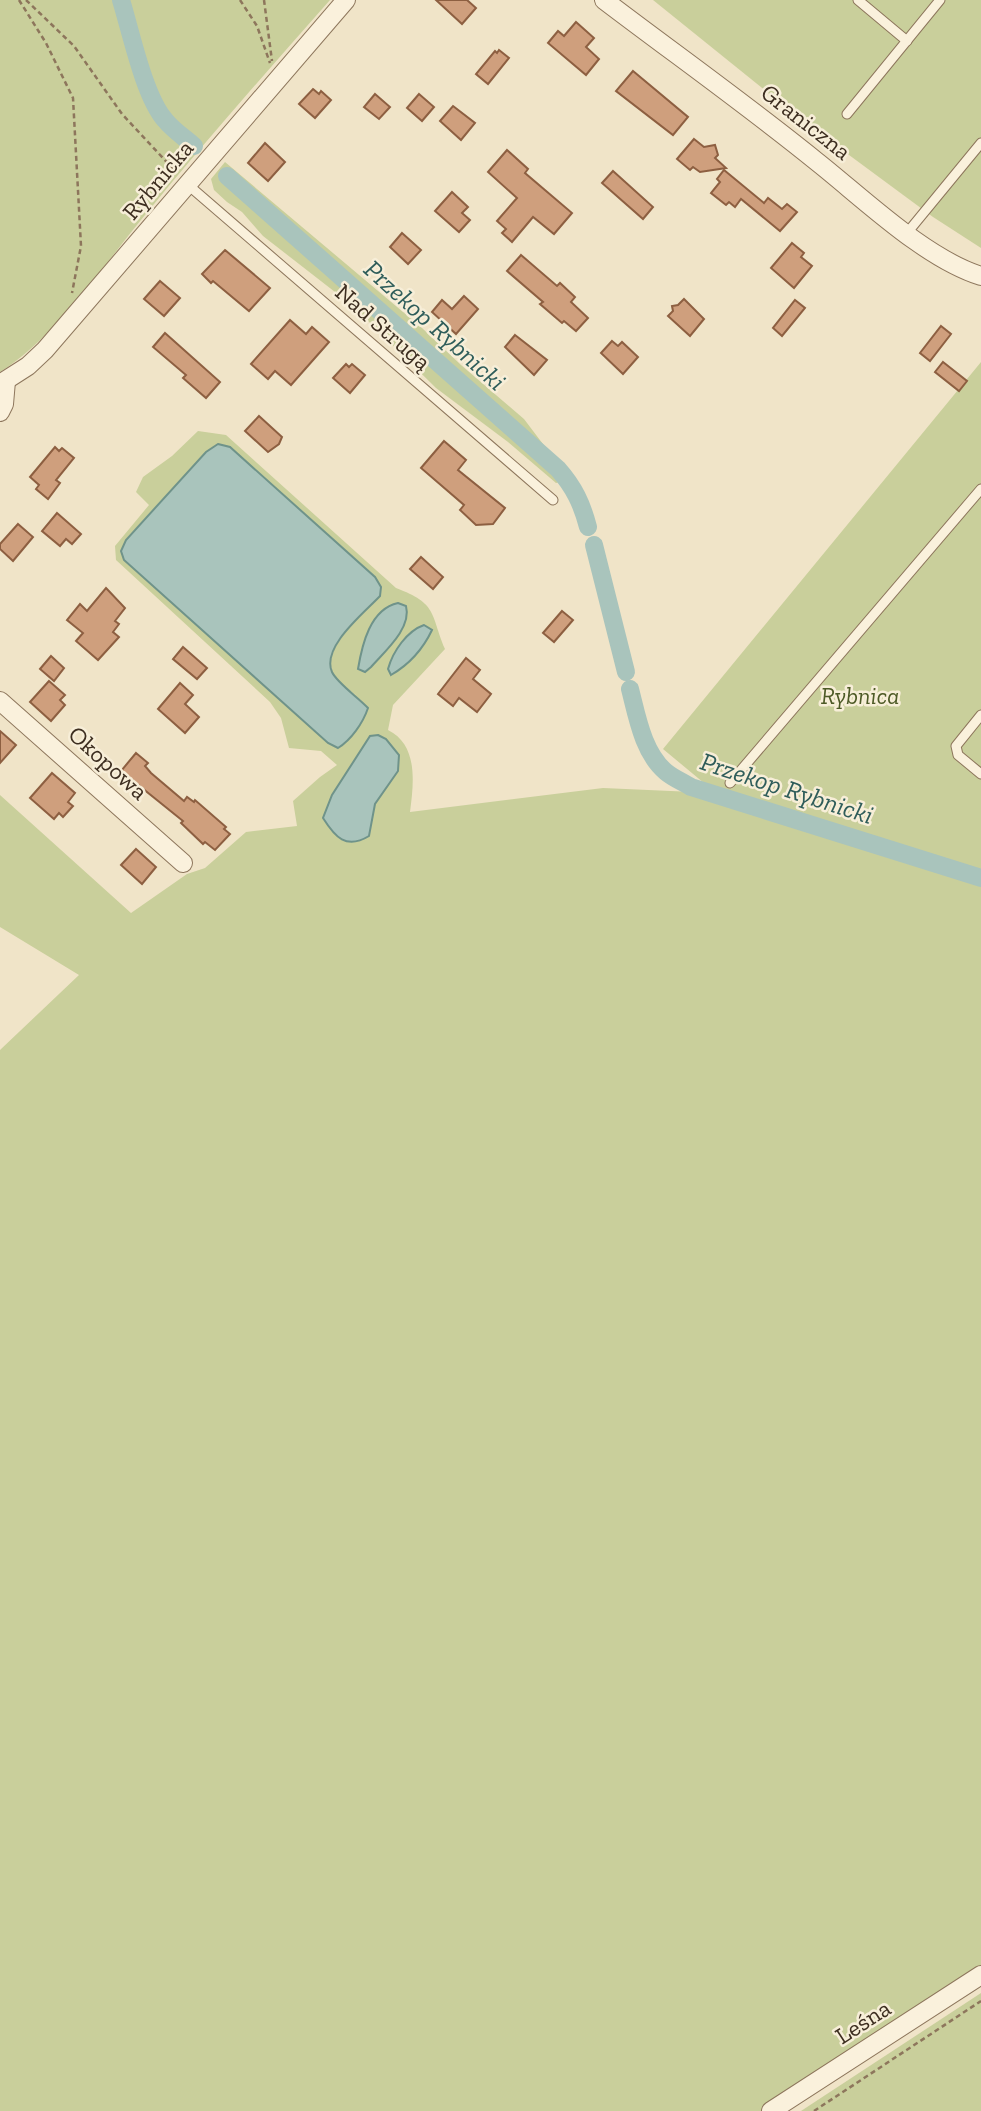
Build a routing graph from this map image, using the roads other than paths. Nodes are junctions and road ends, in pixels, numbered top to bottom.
1 (346, 0) edge
2 (604, 0) edge
3 (858, 0) edge
4 (940, 0) edge
5 (907, 41) junction
6 (847, 114) dead end
7 (981, 143) edge
8 (187, 184) junction
9 (907, 233) junction
10 (981, 276) edge
11 (3, 383) edge
12 (0, 412) edge
13 (981, 489) edge
14 (553, 500) dead end
15 (0, 701) edge
16 (981, 715) edge
17 (981, 774) edge
18 (730, 782) dead end
19 (183, 863) dead end
20 (981, 1975) edge
21 (771, 2111) edge

1 - 8 street, Rybnicka
2 - 9 street, Graniczna
3 - 5 lane
4 - 5 lane
5 - 6 lane
7 - 9 lane
8 - 11 street, Rybnicka
8 - 14 lane, Nad Strugą
9 - 10 street, Graniczna
11 - 12 street
13 - 18 lane
15 - 19 street, Okopowa
16 - 17 lane
20 - 21 street, Leśna

